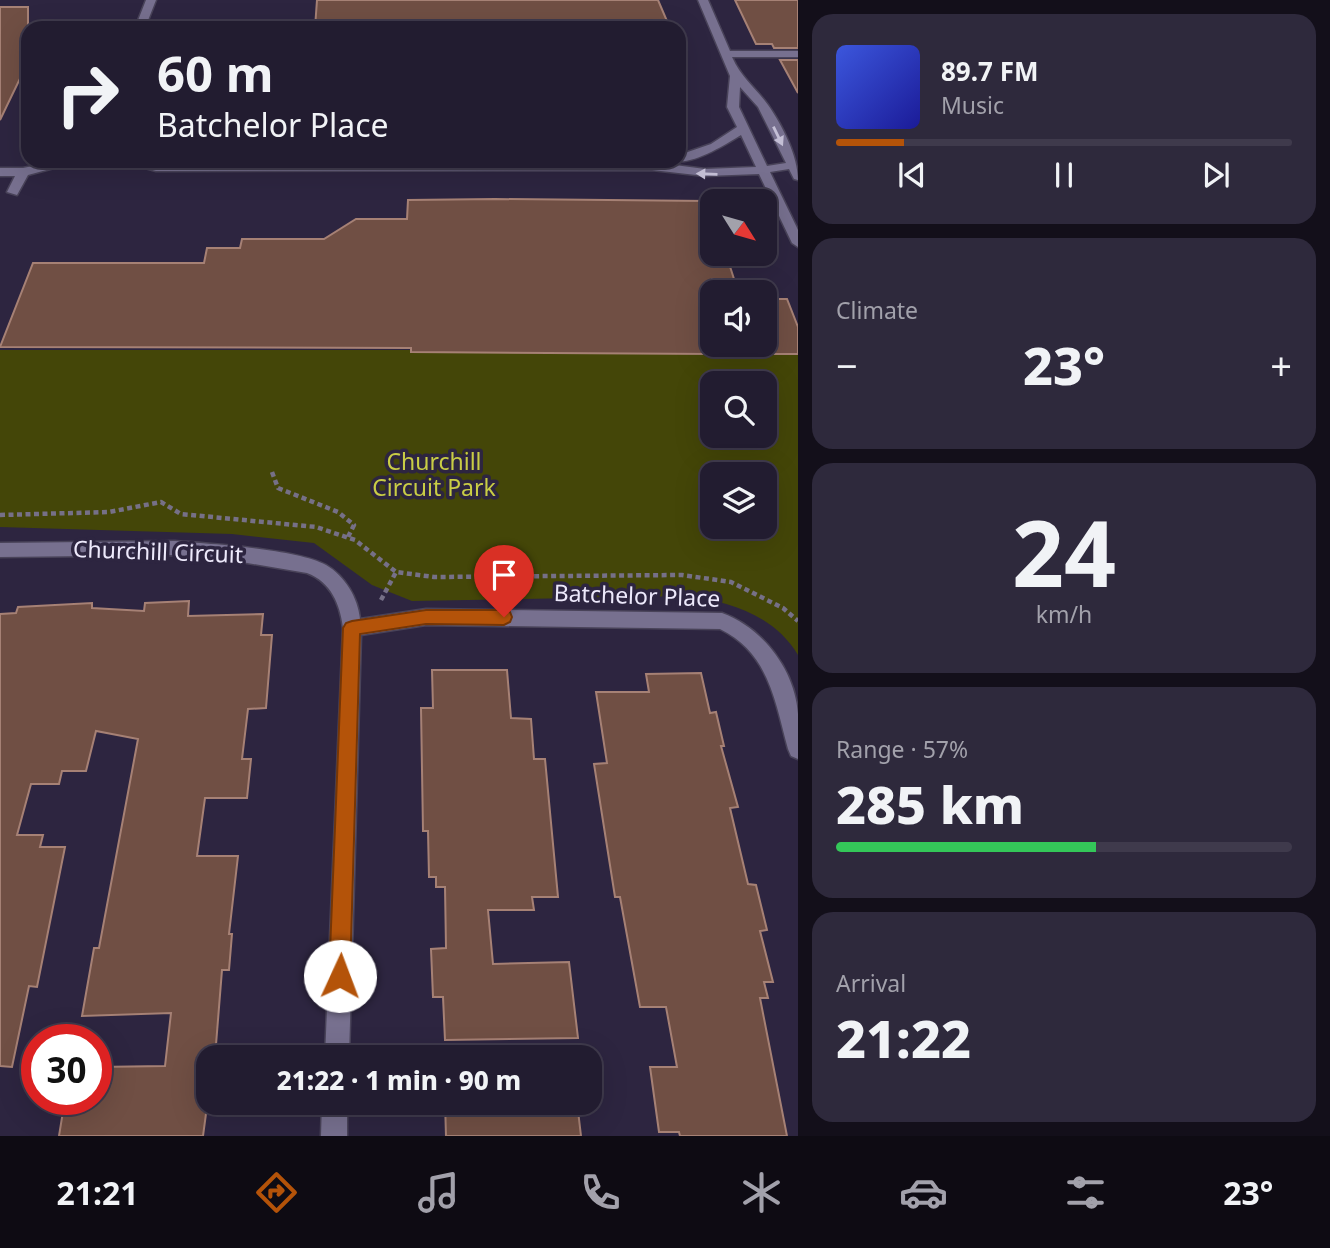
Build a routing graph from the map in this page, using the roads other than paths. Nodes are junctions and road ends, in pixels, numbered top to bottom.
1 (151, 0) edge
2 (703, 0) edge
3 (143, 21) edge
4 (727, 54) junction
5 (798, 54) edge
6 (735, 76) junction
7 (742, 129) junction
8 (686, 156) edge
9 (42, 168) edge
10 (663, 168) edge
11 (763, 171) junction
12 (795, 171) edge
13 (0, 172) edge
14 (23, 172) junction
15 (13, 192) dead end
16 (798, 243) edge
17 (0, 550) edge
18 (352, 628) junction
19 (798, 749) edge
20 (337, 1045) edge
21 (335, 1115) edge
22 (334, 1136) edge

1 - 3 street
2 - 4 street
4 - 5 street
4 - 6 street
6 - 7 street
6 -> 12 street
7 - 8 street
7 - 11 street
9 - 14 street
11 -> 10 street
11 - 12 street
11 - 16 street
13 - 14 street
14 - 15 street
17 - 18 street, Churchill Circuit
18 - 19 street, Batchelor Place
18 - 20 street, Churchill Circuit
21 - 22 street

